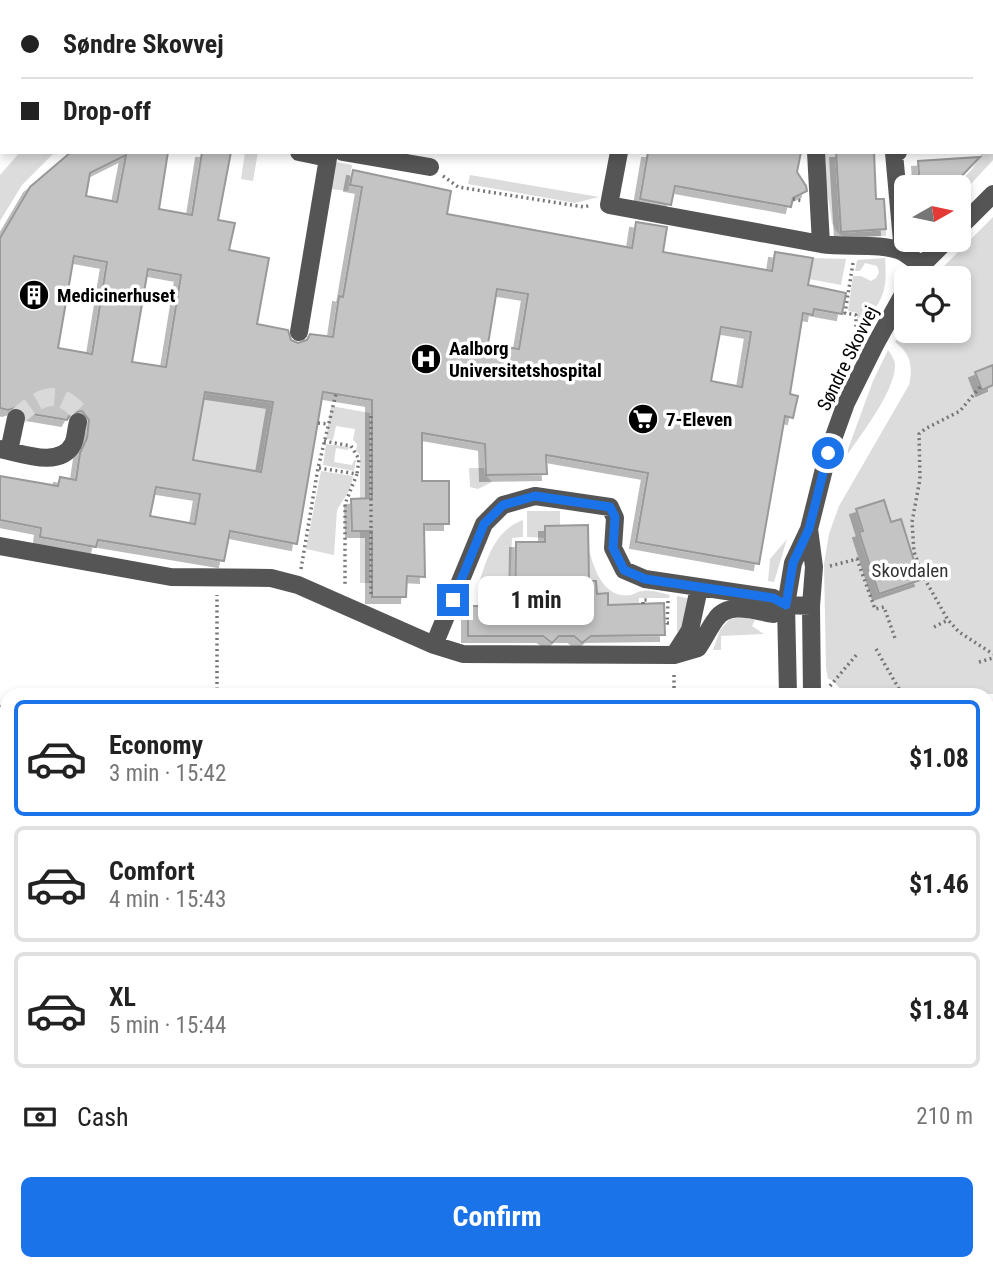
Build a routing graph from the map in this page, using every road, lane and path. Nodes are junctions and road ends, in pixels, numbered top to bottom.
1 (338, 154) edge
2 (619, 154) edge
3 (816, 154) edge
4 (894, 154) edge
5 (430, 167) joint
6 (896, 175) edge
7 (993, 194) edge
8 (609, 205) junction
9 (971, 216) edge
10 (821, 244) junction
11 (856, 247) junction
12 (894, 249) edge
13 (936, 252) edge
14 (923, 266) edge
15 (894, 311) edge
16 (856, 327) dead end
17 (299, 332) dead end
18 (980, 387) dead end
19 (336, 394) dead end
20 (371, 416) dead end
21 (16, 418) tunnel mouth
22 (78, 422) dead end
23 (318, 423) dead end
24 (328, 425) junction
25 (323, 441) junction
26 (4, 450) edge
27 (318, 468) junction
28 (357, 474) junction
29 (809, 529) junction
30 (0, 546) edge
31 (842, 563) dead end
32 (217, 576) junction
33 (298, 585) junction
34 (699, 588) junction
35 (655, 599) dead end
36 (668, 599) dead end
37 (643, 604) dead end
38 (786, 605) junction
39 (345, 606) junction
40 (811, 606) junction
41 (371, 617) junction
42 (948, 620) junction
43 (674, 623) dead end
44 (934, 626) dead end
45 (896, 641) dead end
46 (434, 645) junction
47 (876, 649) dead end
48 (858, 653) dead end
49 (993, 656) edge
50 (674, 660) junction
51 (979, 662) dead end
52 (830, 686) dead end
53 (217, 688) edge
54 (674, 688) dead end
55 (788, 688) edge
56 (812, 688) edge
57 (899, 688) edge

1 - 5 street
1 - 17 street
2 - 8 street
3 - 10 street
4 - 6 street
5 - 8 path
7 - 9 street
8 - 10 street
10 - 11 street
11 - 12 street
11 - 16 path
13 - 14 street
15 - 29 street, Søndre Skovvej
18 - 42 path
19 - 24 path
20 - 41 path
21 - 26 street
22 - 26 street
23 - 24 path
24 - 25 path
25 - 27 path
25 - 28 path
27 - 28 path
27 - 33 path
28 - 39 path
29 - 38 street, Søndre Skovvej
29 - 40 street, Søndre Skovvej
30 - 32 street
31 - 45 path
32 - 33 street
32 - 53 path
33 - 39 street
34 - 38 street
34 - 46 street
34 - 50 street
35 - 37 path
36 - 43 path
38 - 40 street
38 - 50 street
38 - 55 street, Søndre Skovvej
39 - 41 street
40 - 56 street, Søndre Skovvej
41 - 46 street
42 - 44 path
42 - 49 path
46 - 50 street
47 - 57 path
48 - 52 path
49 - 51 path
50 - 54 path

